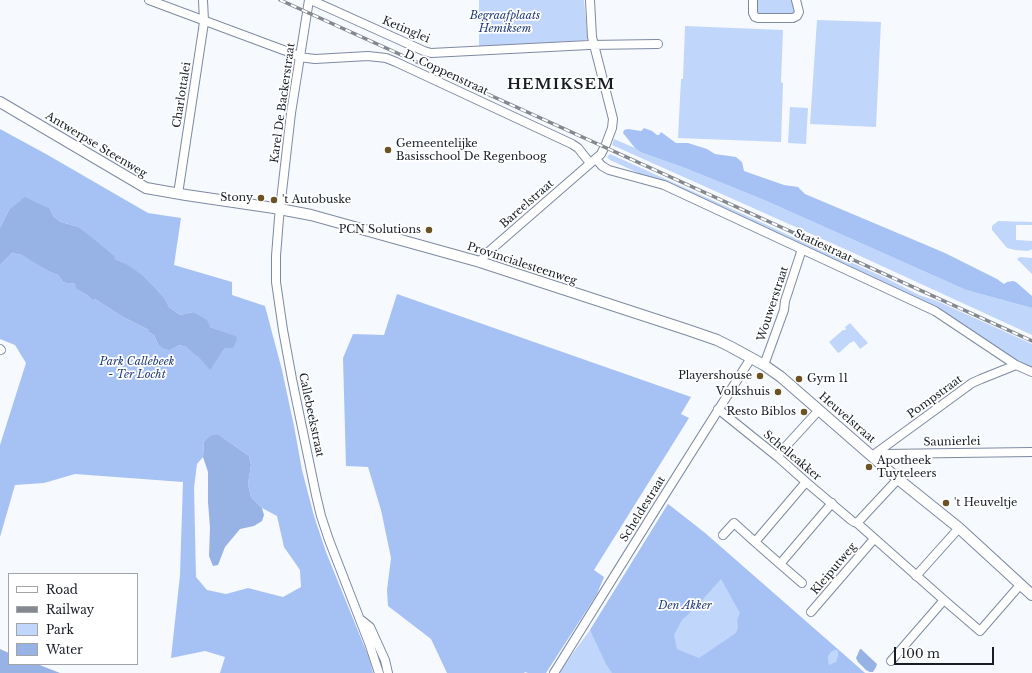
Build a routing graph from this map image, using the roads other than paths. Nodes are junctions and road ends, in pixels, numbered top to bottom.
1 (149, 0) edge
2 (204, 0) edge
3 (310, 0) edge
4 (590, 0) edge
5 (753, 0) edge
6 (796, 0) edge
7 (204, 21) junction
8 (594, 44) junction
9 (658, 44) dead end
10 (299, 57) junction
11 (0, 102) edge
12 (593, 161) junction
13 (178, 194) junction
14 (280, 209) junction
15 (802, 249) junction
16 (480, 262) junction
17 (751, 358) junction
18 (764, 365) junction
19 (1016, 365) junction
20 (1032, 372) edge
21 (718, 409) junction
22 (820, 410) junction
23 (1032, 452) edge
24 (777, 456) junction
25 (872, 456) junction
26 (898, 478) junction
27 (806, 482) junction
28 (832, 503) junction
29 (854, 522) junction
30 (959, 528) junction
31 (723, 535) dead end
32 (874, 539) junction
33 (755, 542) junction
34 (780, 564) junction
35 (916, 576) junction
36 (802, 583) dead end
37 (1020, 585) junction
38 (1032, 595) edge
39 (944, 600) junction
40 (811, 612) dead end
41 (359, 619) junction
42 (891, 660) dead end
43 (379, 673) edge
44 (388, 673) edge
45 (554, 673) edge

1 - 7 street
2 - 7 street, Charlottalei
3 - 8 street, Ketinglei
3 - 10 street, Karel De Backerstraat
4 - 8 street, Bareelstraat
5 - 6 street
7 - 10 street
7 - 13 street, Charlottalei
8 - 9 street, Ketinglei
8 - 12 street, Bareelstraat
10 - 12 street, D. Coppenstraat
10 - 14 street, Karel De Backerstraat
11 - 13 main road, Antwerpse Steenweg
12 - 15 street, Statiestraat
12 - 16 street, Bareelstraat
13 - 14 main road, Antwerpse Steenweg
14 - 16 main road, Provincialesteenweg
14 - 41 street, Callebeekstraat
15 - 18 street, Wouwerstraat
15 - 19 street, Statiestraat
16 - 17 main road, Provincialesteenweg
17 - 18 main road, Heuvelstraat
17 - 21 street, Scheldestraat
18 - 22 main road, Heuvelstraat
19 - 20 street, Statiestraat
19 - 25 street, Pompstraat
21 - 24 street, Schelleakker
21 - 45 street, Scheldestraat
22 - 24 street
22 - 25 main road, Heuvelstraat
23 - 25 street, Saunierlei
24 - 27 street, Schelleakker
25 - 26 main road, Heuvelstraat
26 - 29 street
26 - 30 main road, Heuvelstraat
27 - 28 street, Schelleakker
27 - 33 street
28 - 29 street, Schelleakker
28 - 34 street
29 - 32 street, Schelleakker
30 - 35 street
30 - 37 main road, Heuvelstraat
31 - 33 street
32 - 35 street, Schelleakker
32 - 40 street, Kleiputweg
33 - 34 street
34 - 36 street
35 - 39 street, Schelleakker
37 - 38 main road, Heuvelstraat
37 - 39 street, Schelleakker
39 - 42 street
41 - 43 street, Callebeekstraat
41 - 44 street, Callebeekstraat

